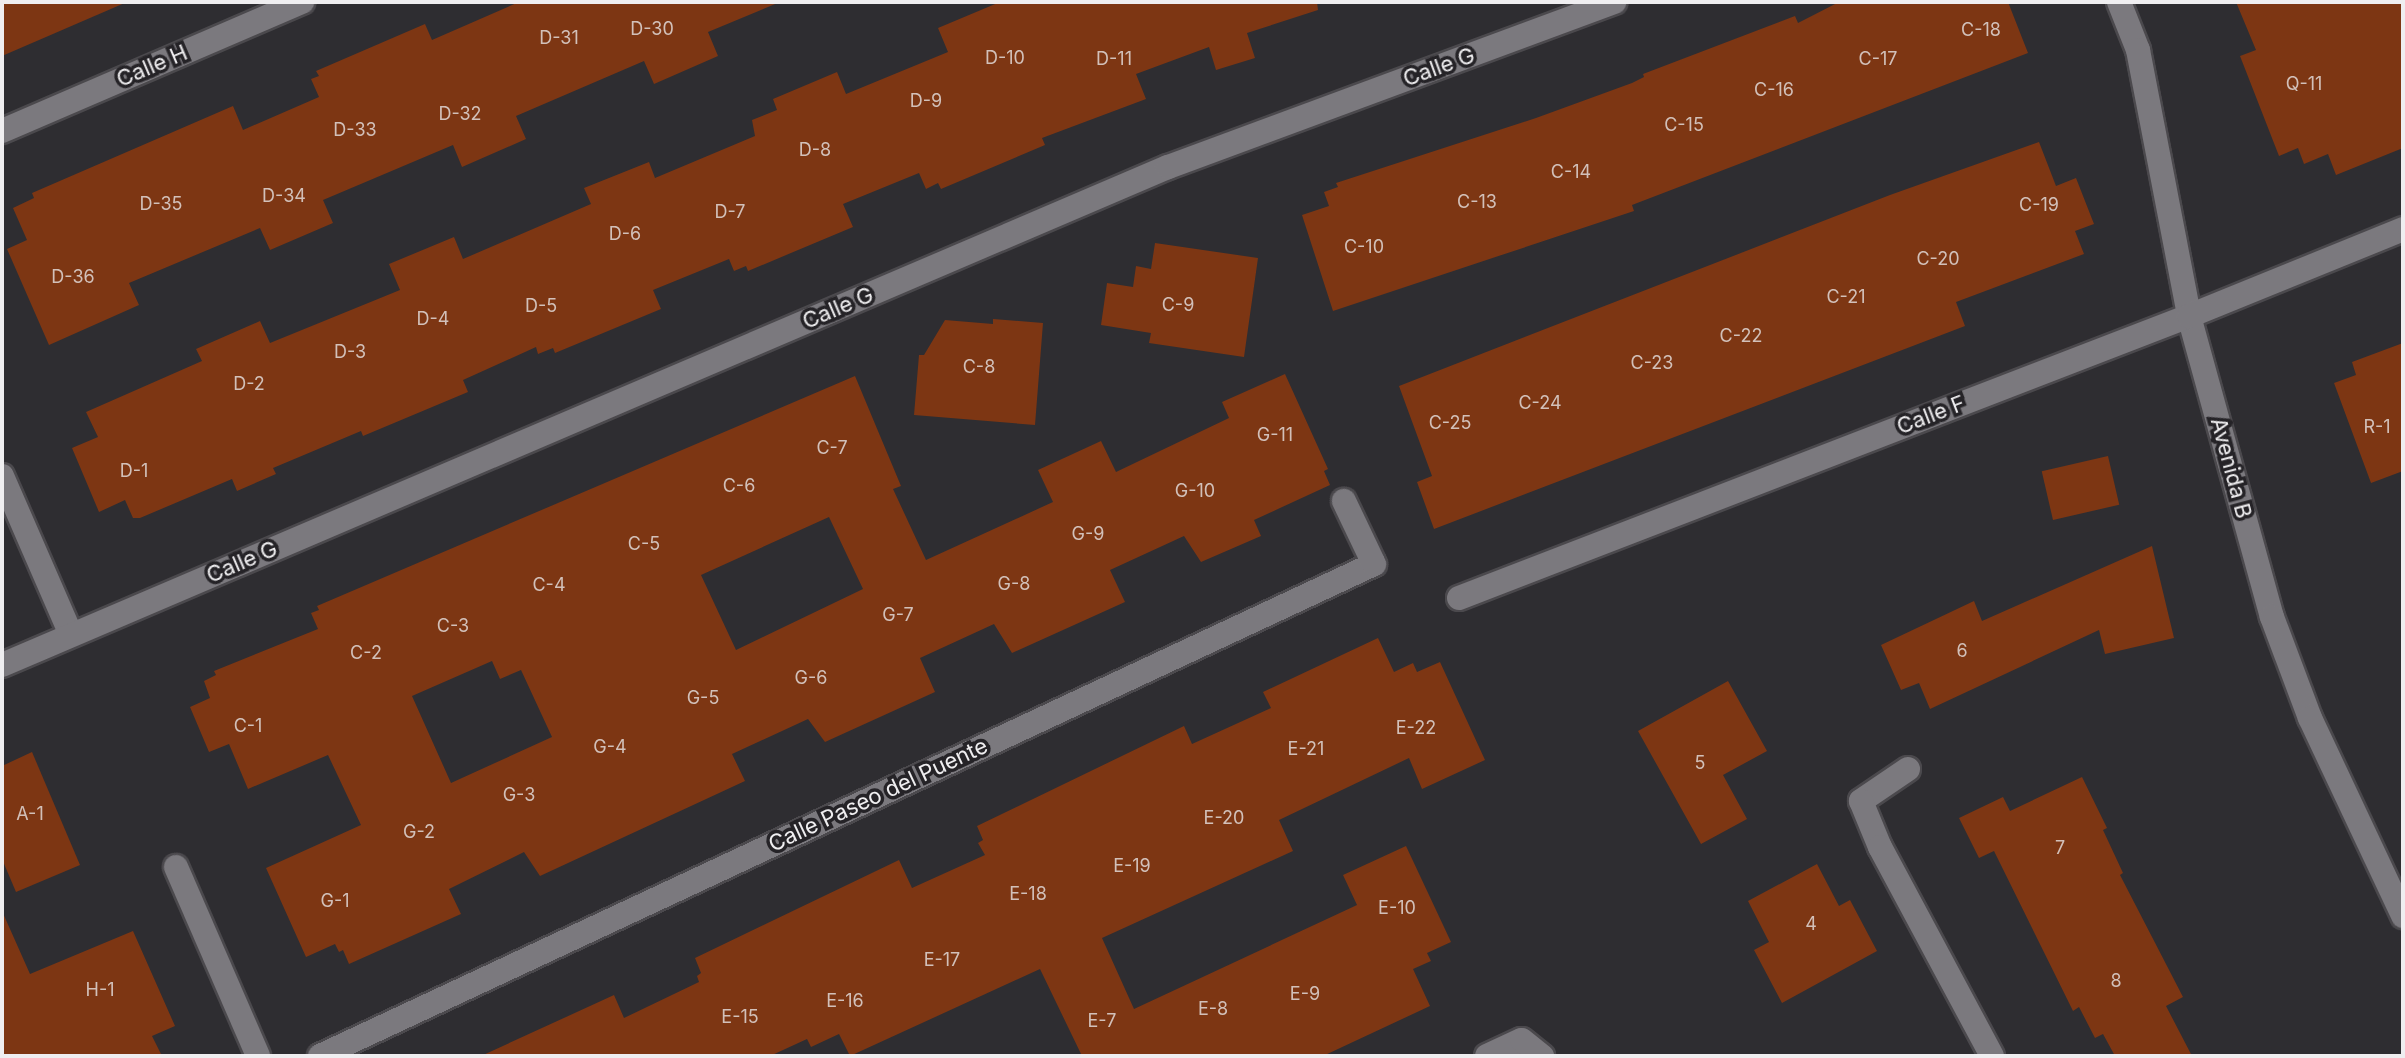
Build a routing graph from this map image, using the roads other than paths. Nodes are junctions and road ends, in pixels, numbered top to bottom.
1 (302, 2) edge
2 (1614, 2) edge
3 (2119, 2) edge
4 (2, 131) edge
5 (2403, 229) edge
6 (2189, 316) junction
7 (2, 476) edge
8 (1344, 501) dead end
9 (1459, 598) dead end
10 (71, 635) junction
11 (2, 665) edge
12 (1908, 769) dead end
13 (176, 867) dead end
14 (2403, 916) edge
15 (258, 1056) edge
16 (320, 1056) edge
17 (1487, 1056) edge
18 (1542, 1056) edge
19 (1992, 1056) edge

1 - 4 street, Calle H
2 - 10 street, Calle G
3 - 6 street, Avenida B
5 - 6 street, Calle F
6 - 9 street, Calle F
6 - 14 street, Avenida B
7 - 10 street
8 - 16 street, Calle Paseo del Puente
10 - 11 street, Calle G
12 - 19 street
13 - 15 street
17 - 18 street

